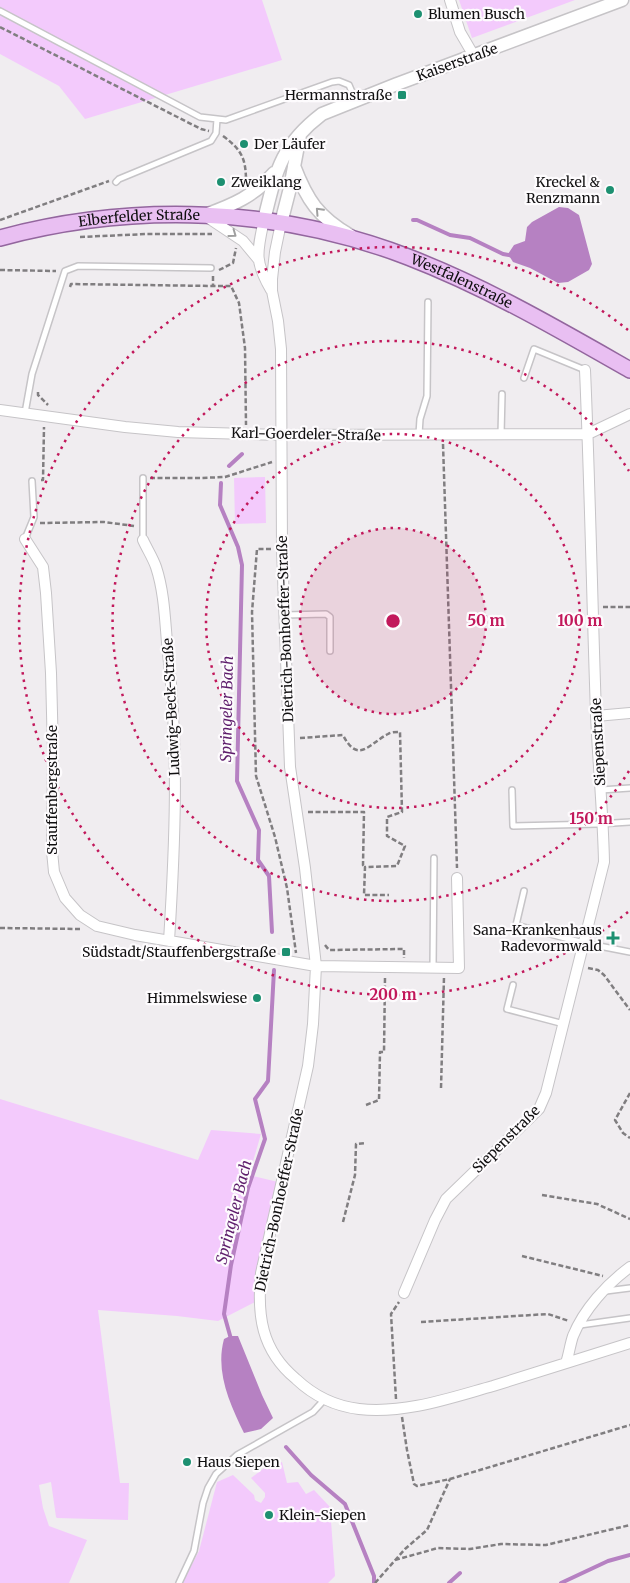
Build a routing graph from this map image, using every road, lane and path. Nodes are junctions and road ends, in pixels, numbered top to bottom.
1 (450, 0) edge
2 (622, 0) edge
3 (0, 11) edge
4 (0, 27) edge
5 (474, 56) junction
6 (355, 100) junction
7 (217, 119) junction
8 (202, 129) dead end
9 (300, 136) junction
10 (294, 166) junction
11 (277, 169) junction
12 (117, 181) joint
13 (204, 215) junction
14 (0, 220) edge
15 (264, 220) junction
16 (281, 223) junction
17 (212, 234) dead end
18 (72, 237) dead end
19 (0, 238) edge
20 (357, 240) junction
21 (237, 246) dead end
22 (241, 252) dead end
23 (258, 259) junction
24 (0, 270) edge
25 (213, 270) joint
26 (65, 271) junction
27 (213, 286) junction
28 (272, 291) junction
29 (68, 293) dead end
30 (428, 302) dead end
31 (585, 370) joint
32 (630, 370) edge
33 (524, 378) dead end
34 (38, 388) dead end
35 (502, 394) dead end
36 (54, 406) dead end
37 (0, 410) edge
38 (25, 413) junction
39 (630, 414) edge
40 (45, 415) junction
41 (238, 424) dead end
42 (501, 434) junction
43 (588, 434) junction
44 (281, 435) junction
45 (419, 435) junction
46 (443, 435) junction
47 (280, 459) junction
48 (143, 478) joint
49 (32, 480) joint
50 (26, 539) junction
51 (142, 540) junction
52 (257, 549) dead end
53 (594, 607) junction
54 (630, 607) edge
55 (285, 614) junction
56 (330, 651) dead end
57 (630, 713) edge
58 (596, 716) junction
59 (289, 738) junction
60 (630, 788) edge
61 (512, 790) dead end
62 (601, 790) junction
63 (296, 812) junction
64 (630, 822) edge
65 (604, 824) junction
66 (434, 858) dead end
67 (365, 867) junction
68 (457, 878) joint
69 (524, 890) dead end
70 (389, 895) dead end
71 (0, 928) edge
72 (108, 929) junction
73 (323, 939) dead end
74 (169, 941) junction
75 (584, 943) junction
76 (630, 952) edge
77 (297, 963) junction
78 (316, 966) junction
79 (386, 967) junction
80 (404, 967) junction
81 (434, 968) junction
82 (444, 968) junction
83 (587, 968) dead end
84 (513, 984) dead end
85 (630, 1010) edge
86 (564, 1024) junction
87 (441, 1088) dead end
88 (630, 1093) edge
89 (366, 1105) dead end
90 (630, 1138) edge
91 (366, 1143) dead end
92 (542, 1195) dead end
93 (630, 1219) edge
94 (343, 1222) dead end
95 (522, 1256) dead end
96 (630, 1267) edge
97 (615, 1279) junction
98 (630, 1288) edge
99 (603, 1291) junction
100 (404, 1293) joint
101 (630, 1318) edge
102 (421, 1322) dead end
103 (579, 1325) junction
104 (630, 1343) edge
105 (566, 1363) junction
106 (324, 1400) junction
107 (396, 1409) junction
108 (630, 1425) edge
109 (450, 1479) junction
110 (630, 1525) edge
111 (395, 1560) junction
112 (178, 1583) edge
113 (374, 1583) edge

1 - 5 street
2 - 5 street, Kaiserstraße
3 - 7 lane
4 - 8 path
5 - 6 street, Kaiserstraße
6 - 7 lane
6 - 9 street, Kaiserstraße
7 - 12 lane
9 - 10 street
9 - 11 street, Kaiserstraße
10 - 16 street
20 -> 10 street
11 - 13 street
11 - 15 street, Kaiserstraße
12 - 14 path
13 - 15 main road, Elberfelder Straße
13 - 19 main road, Elberfelder Straße
13 -> 23 street
15 - 16 main road, Elberfelder Straße
15 - 23 street, Dietrich-Bonhoeffer-Straße
16 - 20 main road, Westfalenstraße
16 - 28 street, Dietrich-Bonhoeffer-Straße
17 - 18 path
20 - 32 main road, Westfalenstraße
21 - 22 path
23 - 28 street, Dietrich-Bonhoeffer-Straße
24 - 26 path
25 - 26 lane
25 - 27 path
26 - 38 lane
27 - 29 path
27 - 41 path
28 - 44 street, Dietrich-Bonhoeffer-Straße
30 - 45 lane
31 - 33 lane, Siepenstraße
31 - 43 street, Siepenstraße
34 - 36 path
35 - 42 lane
37 - 38 street, Karl-Goerdeler-Straße
38 - 40 street, Karl-Goerdeler-Straße
39 - 43 street
40 - 44 street, Karl-Goerdeler-Straße
40 - 49 path
42 - 43 street, Karl-Goerdeler-Straße
42 - 46 street, Karl-Goerdeler-Straße
43 - 53 street, Siepenstraße
44 - 45 street, Karl-Goerdeler-Straße
44 - 47 street, Dietrich-Bonhoeffer-Straße
45 - 46 street, Karl-Goerdeler-Straße
46 - 68 path
47 - 48 path
47 - 55 street, Dietrich-Bonhoeffer-Straße
48 - 51 lane, Ludwig-Beck-Straße
49 - 50 lane
50 - 51 path
50 - 72 street, Stauffenbergstraße
51 - 74 street, Ludwig-Beck-Straße
52 - 77 path
53 - 54 path
53 - 58 street, Siepenstraße
55 - 56 lane
55 - 59 street, Dietrich-Bonhoeffer-Straße
57 - 58 street
58 - 62 street, Siepenstraße
59 - 63 street, Dietrich-Bonhoeffer-Straße
59 - 67 path
60 - 62 lane
61 - 65 lane
62 - 65 street, Siepenstraße
63 - 67 path
63 - 78 street, Dietrich-Bonhoeffer-Straße
64 - 65 lane
65 - 75 street, Siepenstraße
66 - 81 lane
67 - 70 path
68 - 82 street
69 - 75 lane
71 - 72 path
72 - 74 street, Stauffenbergstraße
73 - 80 path
74 - 77 street, Stauffenbergstraße
75 - 76 lane
75 - 86 street, Siepenstraße
77 - 78 street, Stauffenbergstraße
78 - 79 street
78 - 106 street, Dietrich-Bonhoeffer-Straße
79 - 80 street
79 - 89 path
80 - 81 street
81 - 82 street
82 - 87 path
83 - 85 path
84 - 86 lane
86 - 100 street, Siepenstraße
88 - 90 path
91 - 94 path
92 - 93 path
95 - 97 path
96 - 97 street
97 - 99 street
98 - 99 lane
99 - 103 street
100 - 107 path
101 - 103 lane
102 - 103 path
103 - 105 street
104 - 105 street, Dietrich-Bonhoeffer-Straße
105 - 107 street, Dietrich-Bonhoeffer-Straße
106 - 107 street, Dietrich-Bonhoeffer-Straße
106 - 112 lane
107 - 109 path
108 - 109 path
109 - 111 path
110 - 111 path
111 - 113 path

